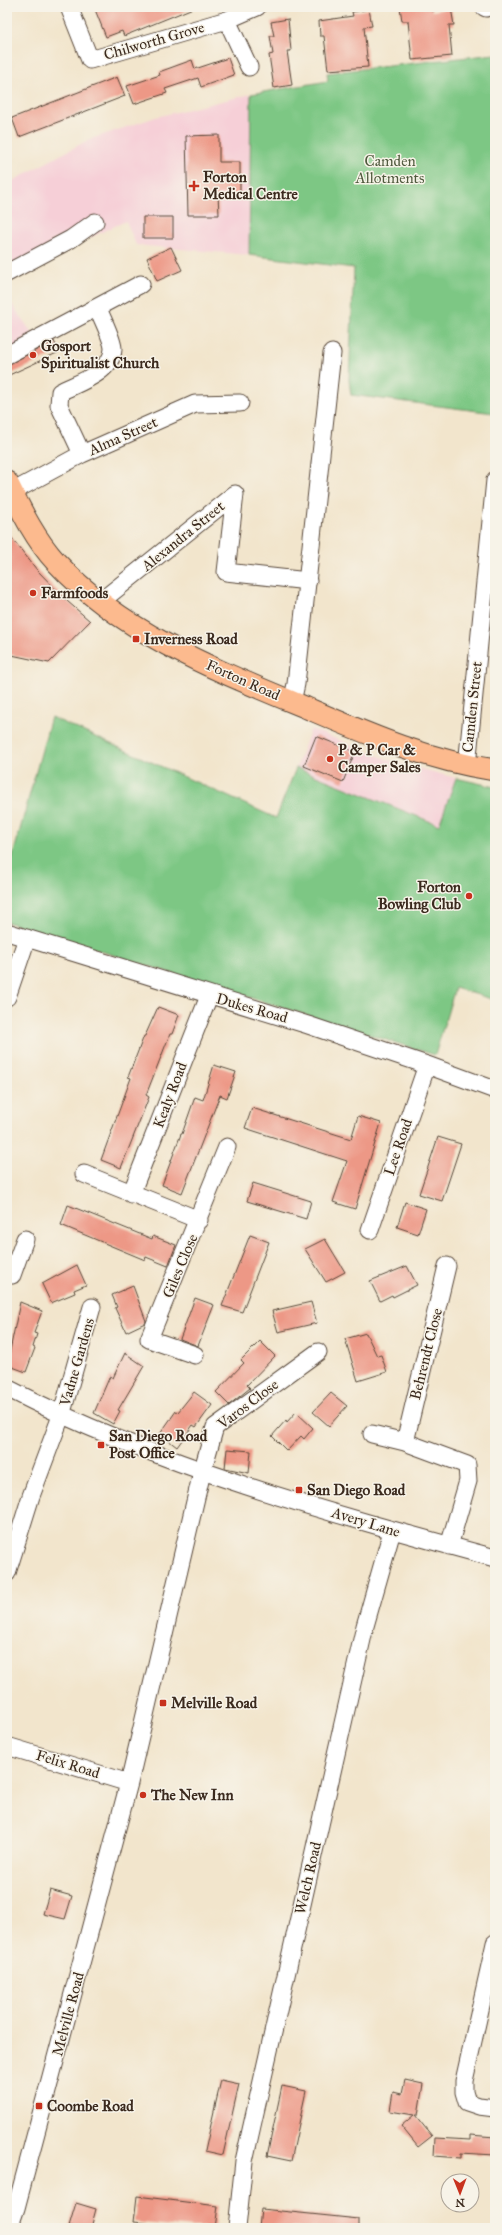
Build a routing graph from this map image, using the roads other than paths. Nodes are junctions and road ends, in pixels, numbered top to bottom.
1 (69, 7) edge
2 (257, 7) edge
3 (227, 20) junction
4 (249, 66) dead end
5 (95, 222) dead end
6 (7, 273) edge
7 (141, 284) dead end
8 (98, 308) junction
9 (332, 353) dead end
10 (7, 355) edge
11 (240, 403) dead end
12 (82, 454) junction
13 (495, 480) edge
14 (9, 487) edge
15 (308, 581) junction
16 (100, 602) junction
17 (292, 702) junction
18 (466, 766) junction
19 (495, 770) edge
20 (7, 932) edge
21 (27, 938) junction
22 (209, 996) junction
23 (7, 997) edge
24 (427, 1065) junction
25 (495, 1090) edge
26 (227, 1147) dead end
27 (84, 1174) dead end
28 (131, 1194) junction
29 (199, 1220) junction
30 (370, 1230) dead end
31 (26, 1239) dead end
32 (447, 1266) dead end
33 (7, 1272) edge
34 (92, 1307) dead end
35 (318, 1352) dead end
36 (195, 1355) dead end
37 (7, 1388) edge
38 (61, 1416) junction
39 (372, 1434) dead end
40 (405, 1442) junction
41 (202, 1472) junction
42 (392, 1531) junction
43 (449, 1546) junction
44 (495, 1558) edge
45 (7, 1573) edge
46 (7, 1746) edge
47 (129, 1783) junction
48 (495, 1943) edge
49 (495, 2108) edge
50 (9, 2228) edge
51 (237, 2228) edge

1 - 3 street, Chilworth Grove
2 - 3 street, Chilworth Grove
3 - 4 street
5 - 6 street
7 - 8 street
8 - 10 street
8 - 12 street
9 - 15 street
11 - 12 street, Alma Street
12 - 14 street, Alma Street
13 - 18 street, Camden Street
14 - 16 main road, Forton Road
15 - 16 street, Alexandra Street
15 - 17 street
16 - 17 main road, Forton Road
17 - 18 main road, Forton Road
18 - 19 main road, Forton Road
20 - 21 street, Dukes Road
21 - 22 street, Dukes Road
21 - 23 street
22 - 24 street, Dukes Road
22 - 28 street, Kealy Road
24 - 25 street, Dukes Road
24 - 30 street, Lee Road
26 - 29 street, Giles Close
27 - 28 street
28 - 29 street
29 - 36 street, Giles Close
31 - 33 street
32 - 40 street, Behrendt Close
34 - 38 street, Vadne Gardens
35 - 41 street, Varos Close
37 - 38 street
38 - 41 street, Avery Lane
38 - 45 street, Vadne Gardens
39 - 40 street
40 - 43 street
41 - 42 street, Avery Lane
41 - 47 street, Melville Road
42 - 43 street, Avery Lane
42 - 51 street, Welch Road
43 - 44 street, Avery Lane
46 - 47 street, Felix Road
47 - 50 street, Melville Road
48 - 49 street

